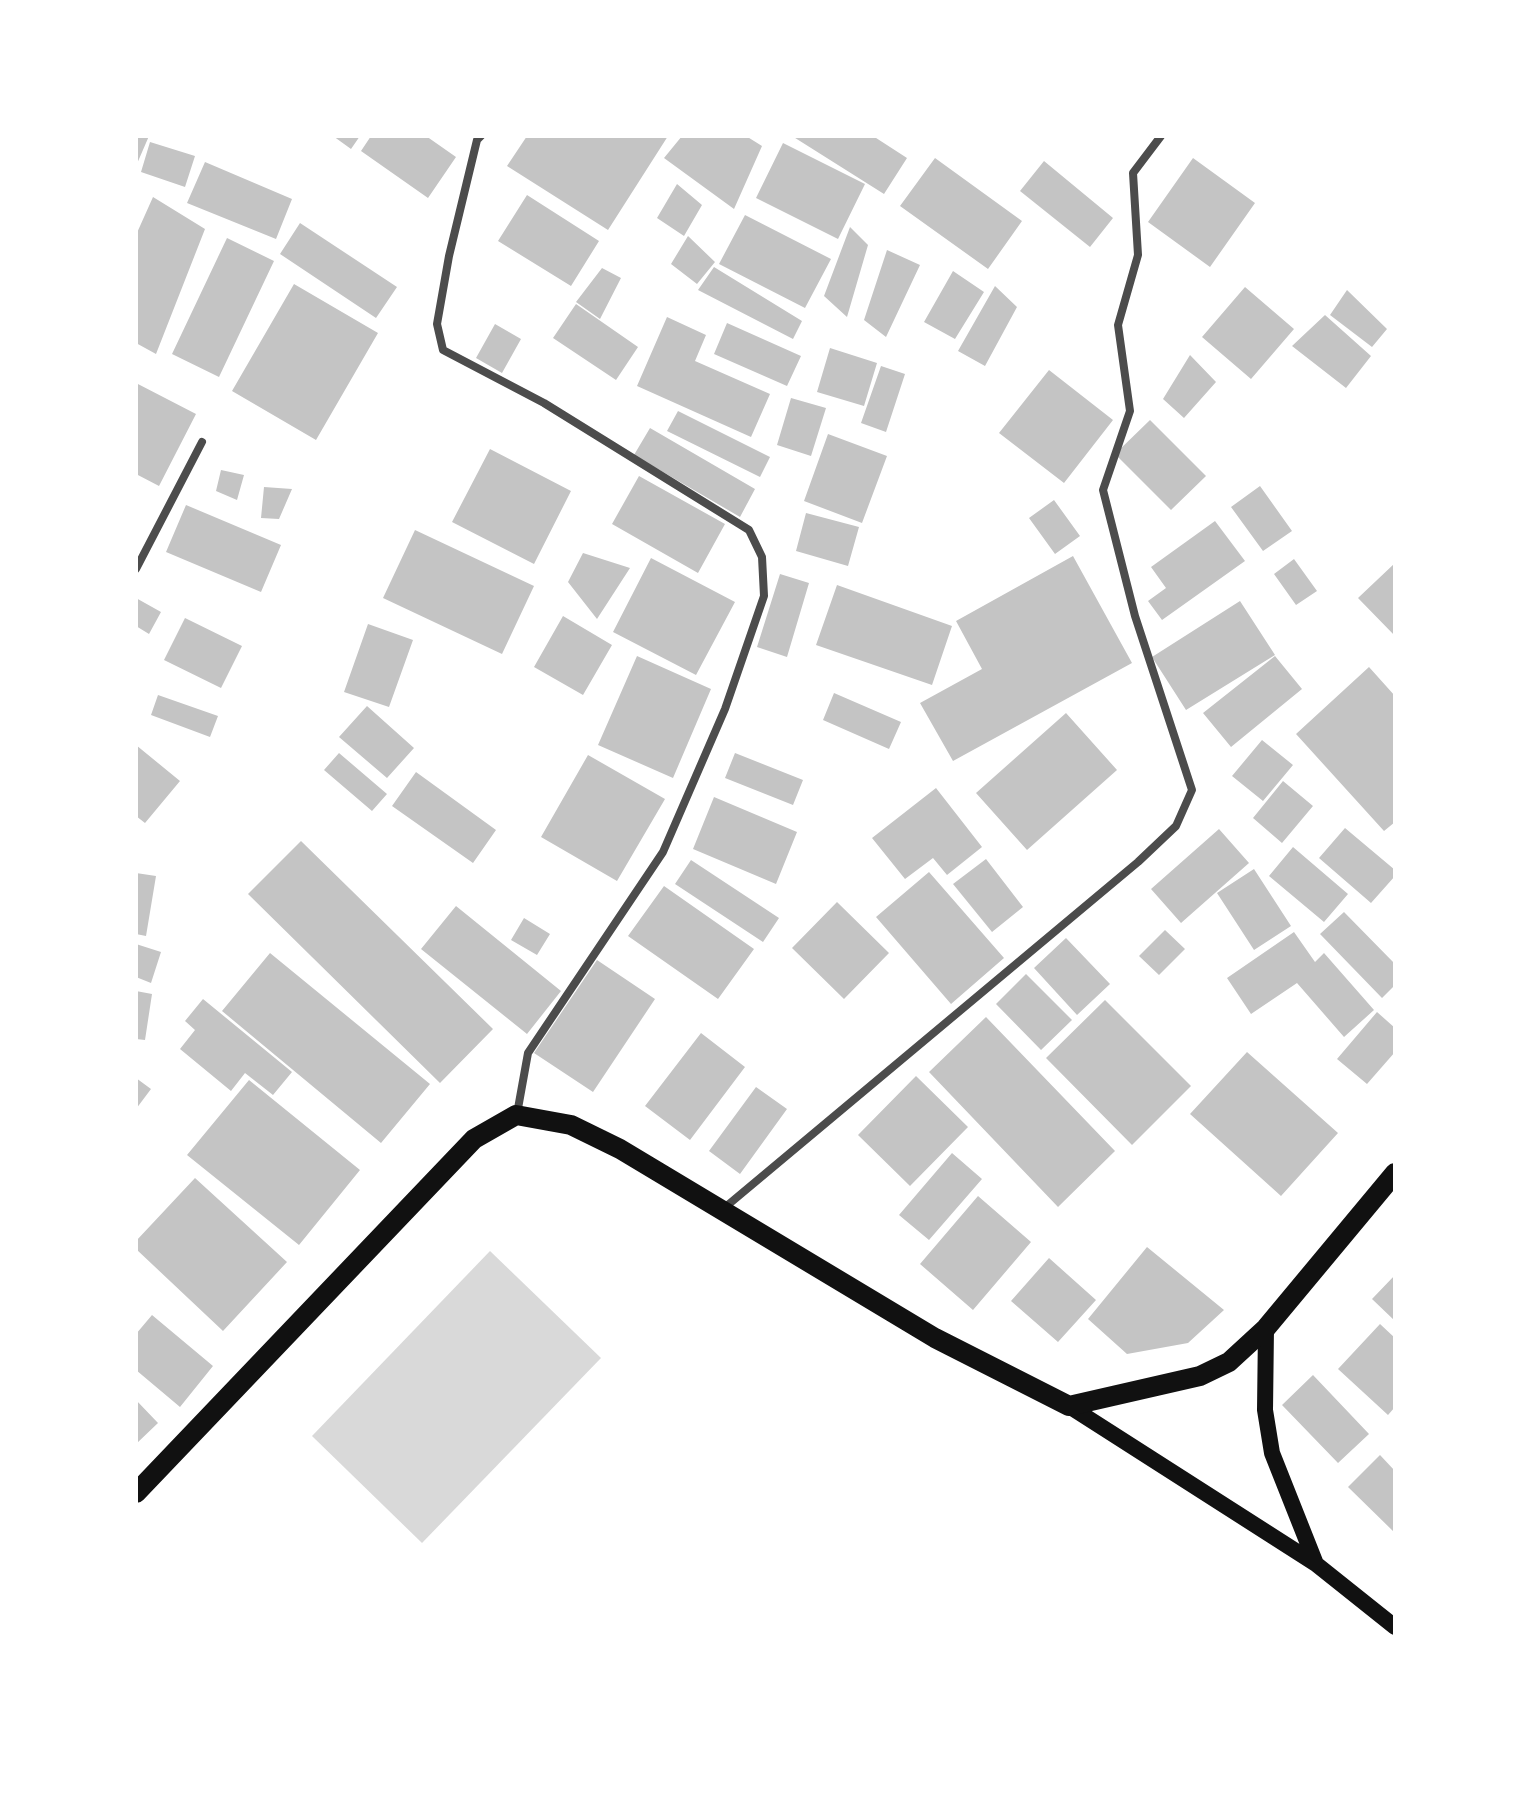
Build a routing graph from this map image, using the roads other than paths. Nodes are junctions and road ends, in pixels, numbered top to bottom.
1 (481, 136) edge
2 (1161, 136) edge
3 (202, 442) dead end
4 (136, 569) edge
5 (516, 1115) junction
6 (1395, 1173) edge
7 (722, 1210) junction
8 (1266, 1328) junction
9 (1069, 1406) junction
10 (136, 1493) edge
11 (1316, 1564) junction
12 (1395, 1627) edge

1 - 5 street
2 - 7 street
3 - 4 street
5 - 7 main road
5 - 10 main road
6 - 8 main road
7 - 9 main road
8 - 9 main road
8 - 11 main road
9 - 11 main road
11 - 12 main road

